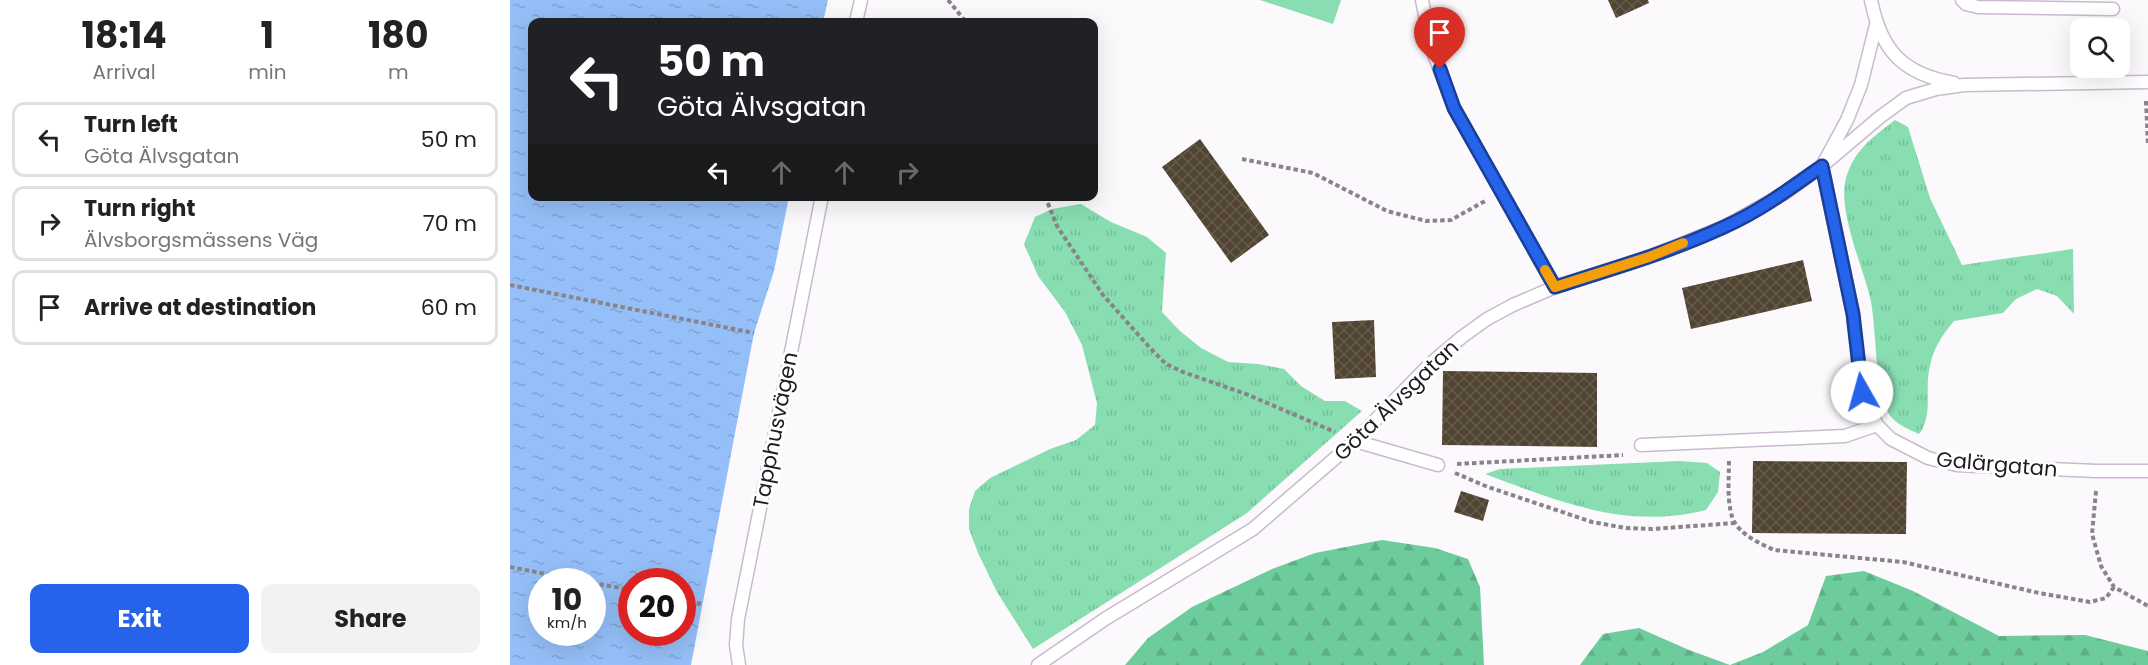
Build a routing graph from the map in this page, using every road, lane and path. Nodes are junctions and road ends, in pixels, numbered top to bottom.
1 (861, 0) edge
2 (948, 0) edge
3 (1422, 0) edge
4 (1871, 0) edge
5 (1962, 0) edge
6 (2113, 9) dead end
7 (857, 18) edge
8 (963, 18) edge
9 (1876, 25) junction
10 (2147, 82) edge
11 (1964, 85) junction
12 (2148, 146) edge
13 (1242, 159) dead end
14 (1822, 166) junction
15 (1501, 190) junction
16 (821, 201) edge
17 (1047, 201) edge
18 (510, 285) edge
19 (1555, 287) junction
20 (754, 333) dead end
21 (1877, 425) junction
22 (1355, 441) junction
23 (1728, 441) junction
24 (1641, 445) joint
25 (1438, 465) junction
26 (2097, 471) junction
27 (2148, 471) edge
28 (1735, 524) junction
29 (510, 567) edge
30 (528, 570) edge
31 (2114, 587) junction
32 (696, 603) edge
33 (702, 604) dead end
34 (2148, 606) edge
35 (739, 665) edge
36 (1038, 665) edge

1 - 7 lane
2 - 8 path
3 - 15 lane
4 - 9 lane
5 - 6 lane
9 - 11 lane
9 - 14 lane
10 - 11 lane, Göta Älvsgatan
10 - 12 path
11 - 14 lane, Göta Älvsgatan
13 - 15 path
14 - 19 lane, Göta Älvsgatan
14 - 21 lane, Galärgatan
15 - 19 lane
16 - 35 lane, Tapphusvägen
17 - 22 path
18 - 20 path
19 - 22 lane, Göta Älvsgatan
21 - 23 lane
21 - 26 lane, Galärgatan
22 - 25 lane
22 - 36 lane, Göta Älvsgatan
23 - 24 lane
23 - 28 path
24 - 25 path
25 - 28 path
26 - 27 lane, Galärgatan
26 - 31 path
28 - 31 path
29 - 30 path
31 - 34 path
32 - 33 path

